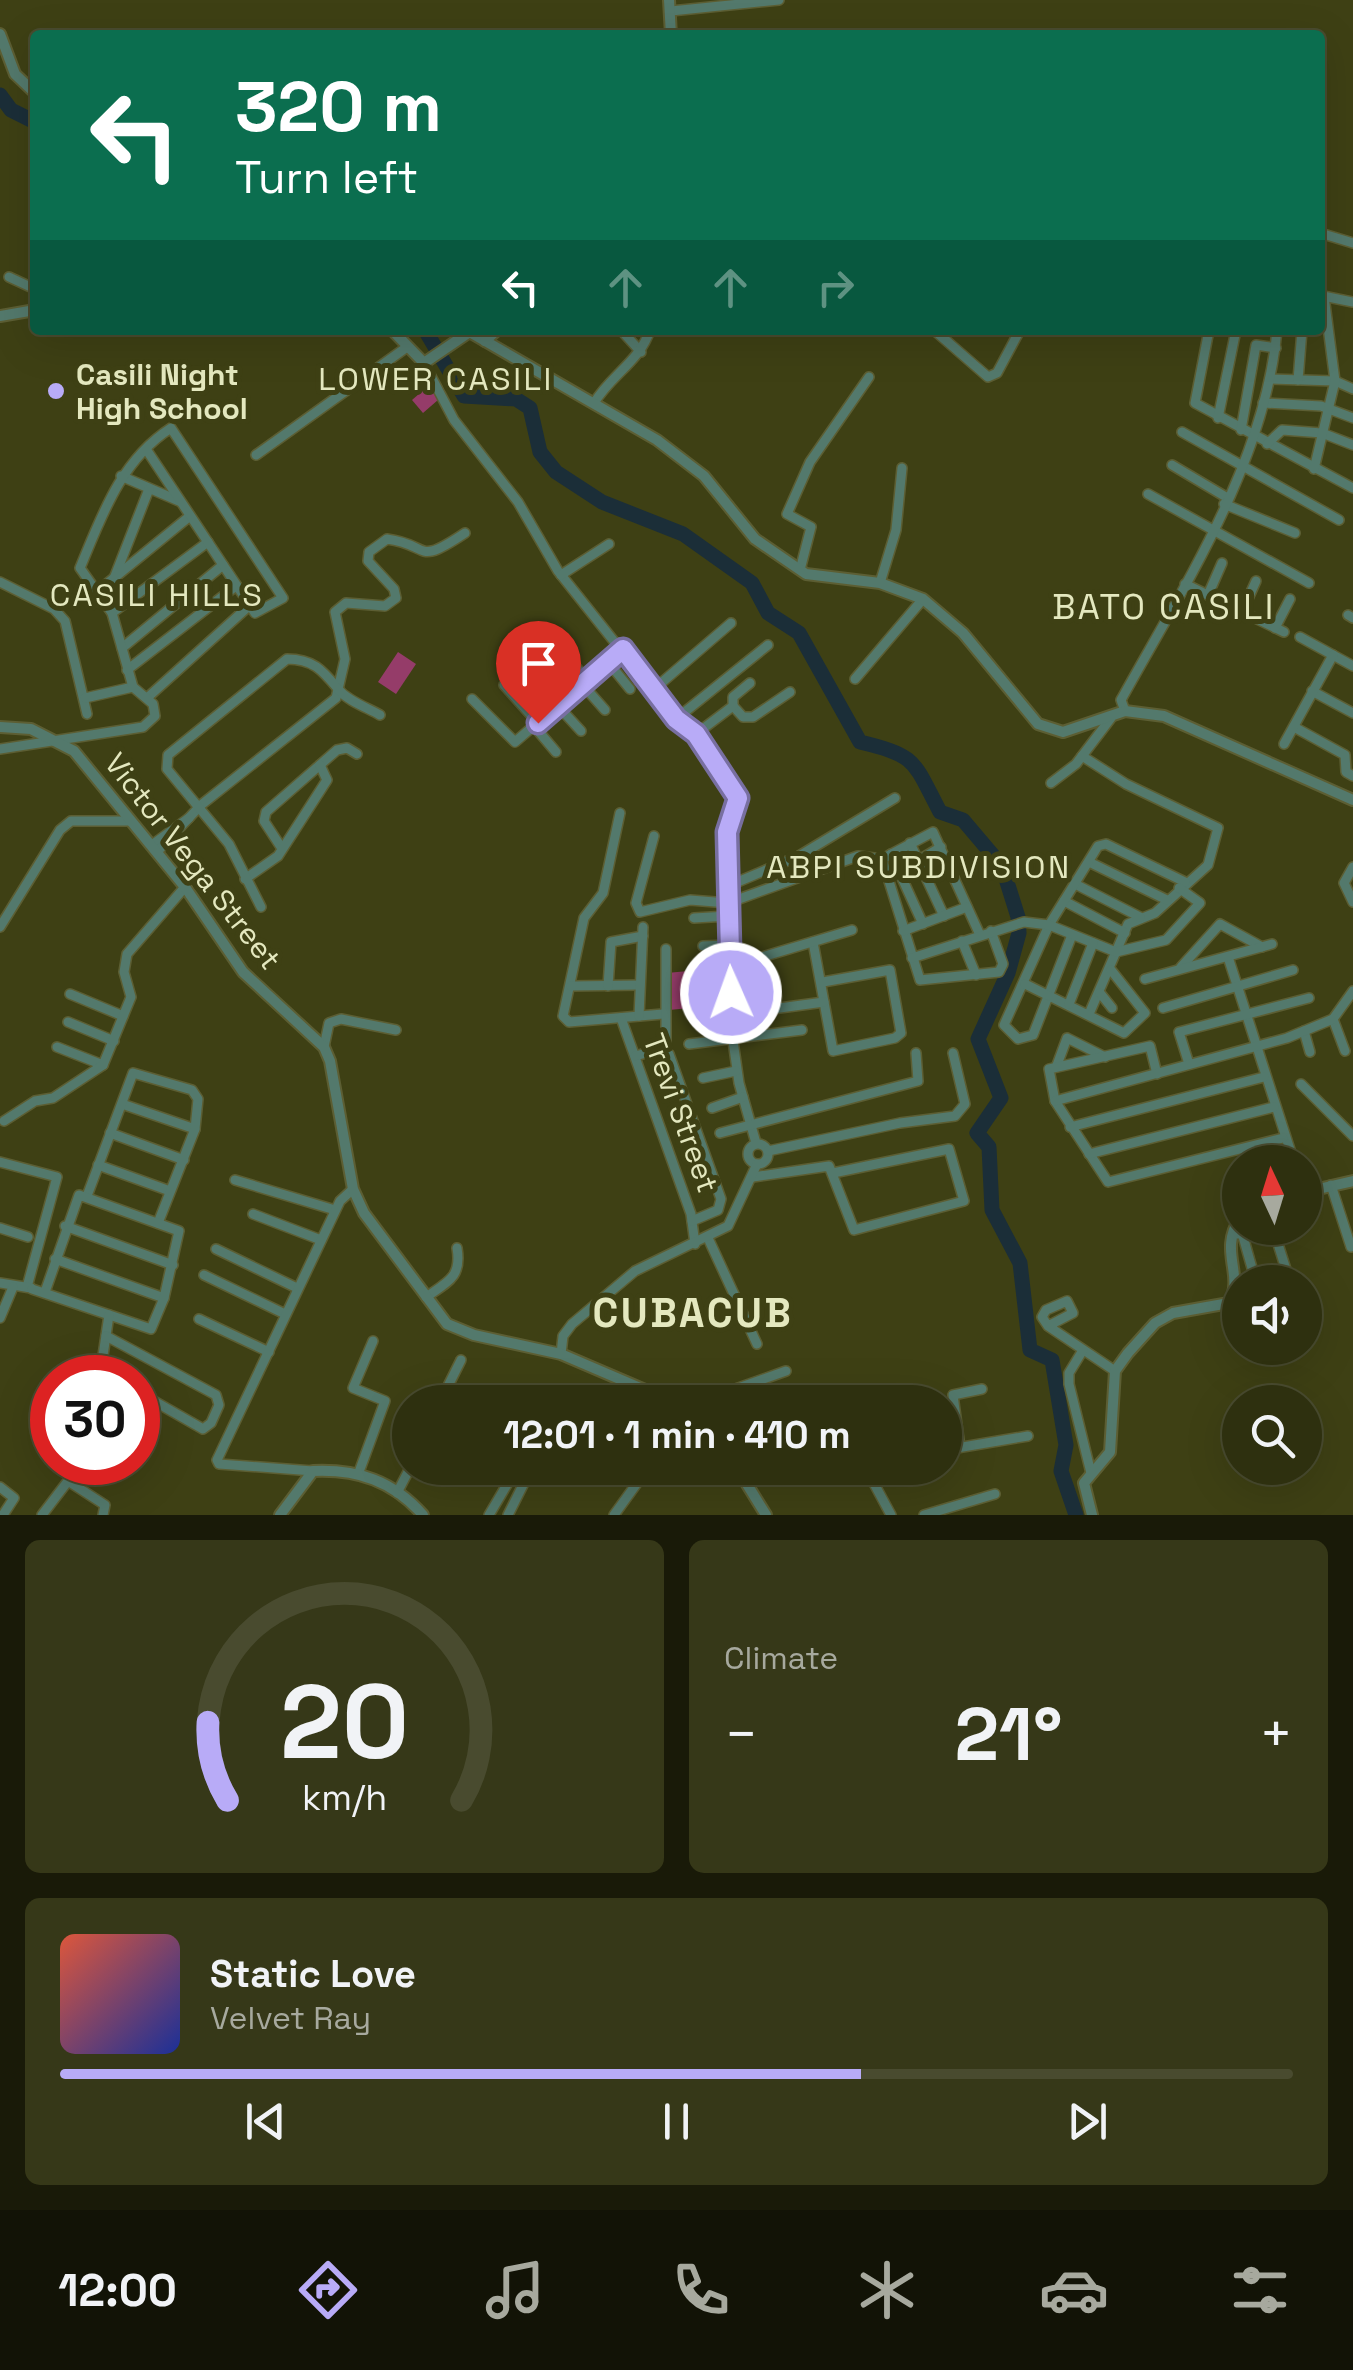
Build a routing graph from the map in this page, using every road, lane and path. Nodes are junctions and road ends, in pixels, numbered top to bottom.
1 (779, 0) edge
2 (711, 2) edge
3 (670, 5) edge
4 (672, 30) edge
5 (0, 34) edge
6 (30, 89) edge
7 (1325, 234) edge
8 (1353, 243) edge
9 (9, 277) dead end
10 (30, 288) edge
11 (1325, 297) edge
12 (1353, 302) edge
13 (30, 310) edge
14 (0, 316) edge
15 (1325, 316) edge
16 (396, 335) edge
17 (462, 335) edge
18 (474, 335) edge
19 (492, 335) edge
20 (626, 335) edge
21 (648, 335) edge
22 (940, 335) edge
23 (1017, 335) edge
24 (1208, 335) edge
25 (1235, 335) edge
26 (1277, 335) edge
27 (1302, 335) edge
28 (486, 342) junction
29 (407, 347) junction
30 (1276, 348) junction
31 (641, 352) junction
32 (428, 361) junction
33 (869, 377) dead end
34 (1270, 379) junction
35 (1298, 380) junction
36 (1335, 381) junction
37 (1353, 389) edge
38 (594, 403) junction
39 (1263, 404) junction
40 (1330, 408) junction
41 (1218, 418) junction
42 (1353, 418) edge
43 (1241, 430) junction
44 (1182, 432) dead end
45 (1322, 433) junction
46 (1251, 436) junction
47 (1267, 444) junction
48 (1353, 446) edge
49 (146, 449) junction
50 (256, 455) dead end
51 (1240, 465) junction
52 (1172, 466) dead end
53 (902, 468) dead end
54 (1314, 469) junction
55 (121, 476) junction
56 (1353, 488) edge
57 (149, 490) junction
58 (1148, 494) dead end
59 (1225, 500) junction
60 (181, 502) junction
61 (190, 516) junction
62 (1339, 520) dead end
63 (1214, 529) junction
64 (465, 533) dead end
65 (1296, 533) dead end
66 (208, 542) junction
67 (609, 544) dead end
68 (1222, 562) dead end
69 (223, 565) junction
70 (800, 570) junction
71 (561, 575) junction
72 (114, 578) junction
73 (1256, 581) dead end
74 (0, 582) edge
75 (880, 583) junction
76 (1308, 583) dead end
77 (1184, 584) junction
78 (236, 586) junction
79 (98, 591) junction
80 (1208, 595) junction
81 (923, 599) junction
82 (1290, 599) dead end
83 (249, 606) junction
84 (1242, 612) junction
85 (112, 614) junction
86 (731, 623) dead end
87 (544, 630) dead end
88 (1300, 637) dead end
89 (768, 644) dead end
90 (122, 648) junction
91 (623, 649) junction
92 (1333, 655) junction
93 (608, 662) junction
94 (1353, 666) edge
95 (127, 670) junction
96 (855, 679) dead end
97 (585, 682) junction
98 (750, 682) dead end
99 (504, 685) dead end
100 (133, 687) junction
101 (630, 689) dead end
102 (653, 690) junction
103 (340, 691) junction
104 (1312, 691) junction
105 (790, 692) dead end
106 (85, 698) junction
107 (147, 698) junction
108 (472, 698) dead end
109 (558, 706) junction
110 (733, 706) junction
111 (605, 710) dead end
112 (1125, 711) junction
113 (1353, 713) edge
114 (86, 714) dead end
115 (380, 716) dead end
116 (1111, 718) junction
117 (676, 719) junction
118 (536, 724) junction
119 (0, 726) edge
120 (1294, 727) junction
121 (581, 731) dead end
122 (696, 734) junction
123 (58, 741) junction
124 (1284, 744) dead end
125 (0, 748) edge
126 (556, 752) dead end
127 (357, 754) dead end
128 (1082, 756) junction
129 (320, 765) junction
130 (1350, 769) edge
131 (1051, 784) dead end
132 (896, 798) dead end
133 (1353, 800) edge
134 (202, 806) junction
135 (620, 812) dead end
136 (131, 821) junction
137 (654, 836) dead end
138 (910, 843) junction
139 (941, 847) junction
140 (281, 848) junction
141 (154, 849) junction
142 (886, 856) junction
143 (919, 860) junction
144 (1089, 862) junction
145 (1353, 867) edge
146 (899, 872) junction
147 (246, 879) junction
148 (1075, 884) junction
149 (1182, 885) junction
150 (728, 886) junction
151 (184, 887) junction
152 (1168, 900) junction
153 (1064, 902) junction
154 (1353, 902) edge
155 (728, 903) junction
156 (261, 906) dead end
157 (967, 907) junction
158 (728, 916) junction
159 (944, 916) junction
160 (1140, 917) junction
161 (694, 918) dead end
162 (923, 924) junction
163 (1048, 926) junction
164 (0, 927) edge
165 (852, 930) dead end
166 (903, 931) junction
167 (1124, 932) junction
168 (985, 933) junction
169 (1072, 935) junction
170 (962, 941) junction
171 (813, 942) junction
172 (729, 944) junction
173 (1093, 944) junction
174 (703, 946) dead end
175 (666, 950) dead end
176 (1116, 952) junction
177 (1228, 957) junction
178 (912, 958) junction
179 (729, 968) junction
180 (1180, 969) junction
181 (1111, 970) junction
182 (1292, 970) dead end
183 (976, 975) junction
184 (1145, 978) dead end
185 (822, 982) junction
186 (1024, 984) junction
187 (640, 985) junction
188 (571, 986) junction
189 (608, 986) junction
190 (1235, 988) junction
191 (1353, 991) edge
192 (731, 993) junction
193 (1100, 993) junction
194 (70, 994) dead end
195 (708, 994) dead end
196 (1049, 996) junction
197 (1309, 998) dead end
198 (824, 1002) junction
199 (1070, 1004) junction
200 (1112, 1008) dead end
201 (1163, 1008) dead end
202 (663, 1014) junction
203 (1089, 1014) junction
204 (123, 1016) junction
205 (639, 1016) junction
206 (621, 1018) junction
207 (706, 1018) dead end
208 (732, 1018) junction
209 (1245, 1018) junction
210 (1333, 1019) junction
211 (68, 1022) dead end
212 (396, 1030) dead end
213 (802, 1030) dead end
214 (1304, 1031) junction
215 (114, 1040) junction
216 (733, 1040) junction
217 (689, 1044) dead end
218 (57, 1046) dead end
219 (324, 1047) junction
220 (1254, 1047) junction
221 (666, 1050) junction
222 (1344, 1051) dead end
223 (1310, 1052) dead end
224 (916, 1053) dead end
225 (954, 1053) dead end
226 (634, 1056) junction
227 (1106, 1058) junction
228 (1189, 1064) junction
229 (103, 1065) junction
230 (1057, 1066) junction
231 (736, 1072) junction
232 (1157, 1074) junction
233 (1264, 1077) junction
234 (703, 1078) dead end
235 (1302, 1084) dead end
236 (743, 1097) junction
237 (1054, 1101) junction
238 (122, 1104) junction
239 (1274, 1107) junction
240 (712, 1108) dead end
241 (4, 1122) dead end
242 (751, 1122) junction
243 (1070, 1127) junction
244 (195, 1128) junction
245 (110, 1133) junction
246 (720, 1133) dead end
247 (1353, 1136) edge
248 (1283, 1138) junction
249 (756, 1144) junction
250 (1285, 1145) edge
251 (768, 1151) junction
252 (1090, 1154) junction
253 (184, 1160) junction
254 (0, 1162) edge
255 (98, 1164) junction
256 (758, 1164) junction
257 (833, 1173) junction
258 (754, 1177) junction
259 (235, 1180) dead end
260 (1353, 1182) edge
261 (1331, 1186) junction
262 (1322, 1188) edge
263 (352, 1189) junction
264 (170, 1191) junction
265 (87, 1196) junction
266 (335, 1210) junction
267 (254, 1214) dead end
268 (158, 1223) junction
269 (693, 1223) junction
270 (65, 1226) junction
271 (0, 1228) edge
272 (28, 1237) dead end
273 (321, 1240) junction
274 (702, 1241) junction
275 (1228, 1245) edge
276 (1351, 1247) edge
277 (457, 1248) dead end
278 (216, 1249) dead end
279 (56, 1259) junction
280 (174, 1265) junction
281 (204, 1276) dead end
282 (0, 1283) edge
283 (13, 1288) junction
284 (297, 1288) junction
285 (36, 1289) junction
286 (426, 1297) junction
287 (4, 1298) edge
288 (164, 1298) junction
289 (284, 1314) junction
290 (109, 1315) junction
291 (0, 1318) edge
292 (198, 1319) dead end
293 (1048, 1326) dead end
294 (106, 1336) junction
295 (373, 1341) dead end
296 (757, 1344) dead end
297 (1083, 1350) junction
298 (269, 1352) junction
299 (561, 1354) junction
300 (103, 1355) edge
301 (141, 1355) edge
302 (460, 1360) dead end
303 (160, 1365) edge
304 (786, 1371) dead end
305 (1115, 1372) junction
306 (448, 1385) edge
307 (633, 1385) edge
308 (747, 1385) edge
309 (982, 1388) dead end
310 (962, 1392) edge
311 (160, 1404) edge
312 (1028, 1436) dead end
313 (962, 1447) edge
314 (313, 1471) junction
315 (359, 1472) junction
316 (1091, 1473) junction
317 (401, 1485) edge
318 (636, 1485) edge
319 (747, 1485) edge
320 (875, 1485) edge
321 (0, 1488) edge
322 (397, 1492) junction
323 (995, 1494) dead end
324 (4, 1515) edge
325 (42, 1515) edge
326 (103, 1515) edge
327 (280, 1515) edge
328 (424, 1515) edge
329 (489, 1515) edge
330 (508, 1515) edge
331 (614, 1515) edge
332 (766, 1515) edge
333 (890, 1515) edge
334 (924, 1515) edge
335 (1092, 1515) edge

1 - 2 street
2 - 3 street
3 - 4 street
5 - 6 street
7 - 8 street
9 - 10 street
11 - 12 street
13 - 14 street
15 - 36 street
16 - 29 street
17 - 32 street
18 - 28 street
19 - 28 street
20 - 31 street
21 - 31 street
22 - 23 street
24 - 41 street
25 - 41 street
26 - 30 street
27 - 35 street
28 - 38 street
29 - 32 street
29 - 50 street
30 - 34 street
30 - 43 street
31 - 38 street
32 - 71 street
33 - 70 street
34 - 35 street
34 - 39 street
35 - 36 street
36 - 37 street
36 - 40 street
38 - 70 street
39 - 40 street
39 - 46 street
40 - 42 street
40 - 45 street
41 - 43 street
43 - 46 street
44 - 51 street
45 - 47 street
45 - 48 street
45 - 54 street
46 - 47 street
46 - 51 street
47 - 54 street
49 - 55 street
49 - 60 street
49 - 83 street
51 - 59 street
51 - 62 street
52 - 59 street
53 - 75 street
54 - 56 street
55 - 57 street
55 - 79 street
57 - 60 street
57 - 72 street
58 - 63 street
59 - 63 street
59 - 65 street
60 - 61 street
61 - 66 street
61 - 72 street
63 - 76 street
63 - 77 street
64 - 103 street
66 - 69 street
66 - 85 street
67 - 71 street
68 - 80 street
69 - 78 street
69 - 90 street
70 - 75 street
71 - 91 street
72 - 79 street
73 - 84 street
74 - 106 street
75 - 81 street
77 - 80 street
77 - 112 street
78 - 83 street
78 - 95 street
79 - 85 street
80 - 84 street
81 - 96 street
81 - 116 street
82 - 84 street
83 - 107 street
85 - 90 street
86 - 102 street
87 - 97 street
88 - 92 street
89 - 117 street
90 - 95 street
91 - 93 street
91 - 102 street
92 - 94 street
92 - 104 street
93 - 97 street
93 - 101 street
95 - 100 street
97 - 109 street
97 - 111 street
98 - 110 street
99 - 118 street
100 - 106 street
100 - 107 street
102 - 117 street
103 - 115 street
103 - 134 street
103 - 134 street
104 - 113 street
104 - 120 street
105 - 110 street
106 - 114 street
107 - 123 street
108 - 118 street
109 - 118 street
109 - 121 street
110 - 122 street
112 - 116 street
112 - 133 street
116 - 128 street
117 - 122 street
118 - 126 street
119 - 123 street
120 - 124 street
120 - 130 street
122 - 150 street
123 - 125 street
123 - 136 street, Victor Vega Street
127 - 129 street
128 - 131 street
128 - 149 street
129 - 140 street
129 - 140 street
132 - 150 street
134 - 141 street
134 - 147 street
135 - 188 street
136 - 141 street, Victor Vega Street
136 - 164 street
137 - 155 street
138 - 139 street
138 - 142 street
138 - 143 street
139 - 143 street
139 - 157 street
140 - 147 street
141 - 151 street, Victor Vega Street
142 - 146 street
142 - 155 street
142 - 166 street
143 - 146 street
143 - 159 street
144 - 148 street
144 - 149 street
144 - 152 street
145 - 154 street
146 - 162 street
147 - 156 street
148 - 153 street
148 - 160 street
149 - 152 street
149 - 176 street
150 - 155 street
151 - 204 street
151 - 219 street, Victor Vega Street
152 - 160 street
153 - 163 street
153 - 167 street
155 - 158 street
157 - 159 street
157 - 168 street
158 - 161 street
158 - 172 street
159 - 162 street
160 - 167 street
162 - 166 street
163 - 168 street
163 - 169 street
163 - 186 street
165 - 171 street
166 - 178 street
167 - 176 street
168 - 170 street
168 - 183 street
169 - 173 street
169 - 196 street
170 - 178 street
170 - 183 street
171 - 179 street
171 - 185 street
172 - 174 street
172 - 179 street
173 - 176 street
173 - 199 street
175 - 202 street
176 - 181 street
177 - 180 street
177 - 180 street
177 - 190 street
178 - 183 street
179 - 192 street
180 - 184 street
181 - 193 street
181 - 203 street
182 - 190 street
185 - 198 street
185 - 198 street
186 - 196 street
186 - 196 street
187 - 189 street
187 - 189 street
187 - 205 street
188 - 189 street
188 - 206 street
190 - 201 street
190 - 209 street
191 - 210 street
192 - 195 street
192 - 208 street
193 - 200 street
193 - 203 street
194 - 204 street
196 - 199 street
197 - 209 street
198 - 208 street
199 - 203 street
202 - 205 street
202 - 221 street
204 - 215 street
205 - 206 street
206 - 226 street, Trevi Street
207 - 208 street
208 - 216 street
209 - 220 street
209 - 228 street
210 - 214 street
210 - 222 street
211 - 215 street
212 - 219 street
213 - 216 street
214 - 220 street
214 - 223 street
215 - 229 street
216 - 217 street
216 - 231 street
218 - 229 street
219 - 263 street
220 - 228 street
220 - 233 street
221 - 226 street
221 - 269 street
224 - 242 street
225 - 251 street
226 - 269 street, Trevi Street
227 - 230 street
227 - 230 street
227 - 232 street
228 - 232 street
229 - 241 street
230 - 237 street
231 - 234 street
231 - 236 street
232 - 237 street
233 - 239 street
233 - 243 street
235 - 247 street
236 - 240 street
236 - 242 street
237 - 243 street
238 - 244 street
238 - 244 street
238 - 245 street
239 - 248 street
239 - 252 street
242 - 246 street
242 - 249 street
243 - 252 street
244 - 253 street
245 - 253 street
245 - 255 street
248 - 250 street
248 - 252 street
249 - 251 street
249 - 256 street
251 - 256 street
253 - 264 street
254 - 285 street
255 - 264 street
255 - 265 street
256 - 258 street
257 - 257 street
257 - 258 street
258 - 274 street
259 - 266 street
260 - 261 street
261 - 262 street
261 - 276 street
263 - 266 street
263 - 286 street
264 - 268 street
265 - 268 street
265 - 270 street
266 - 273 street
267 - 273 street
268 - 280 street
269 - 274 street, Trevi Street
270 - 279 street
270 - 280 street
271 - 272 street
273 - 284 street
274 - 296 street, Trevi Street
274 - 299 street
275 - 305 street
277 - 286 street
278 - 284 street
279 - 285 street
279 - 288 street
280 - 288 street
281 - 289 street
282 - 283 street
283 - 285 street
283 - 287 street
284 - 289 street
285 - 290 street
286 - 299 street
287 - 291 street
288 - 290 street
289 - 298 street
290 - 294 street
292 - 298 street
293 - 297 street
294 - 300 street
294 - 301 street
295 - 315 street
297 - 305 street
297 - 316 street
298 - 314 street
299 - 307 street
302 - 306 street
303 - 311 street
304 - 308 street
305 - 316 street
309 - 310 street
312 - 313 street
314 - 315 street
314 - 327 street
315 - 322 street
316 - 335 street
317 - 322 street
318 - 331 street
319 - 332 street
320 - 333 street
321 - 324 street
322 - 328 street
323 - 334 street
325 - 326 street
329 - 330 street

